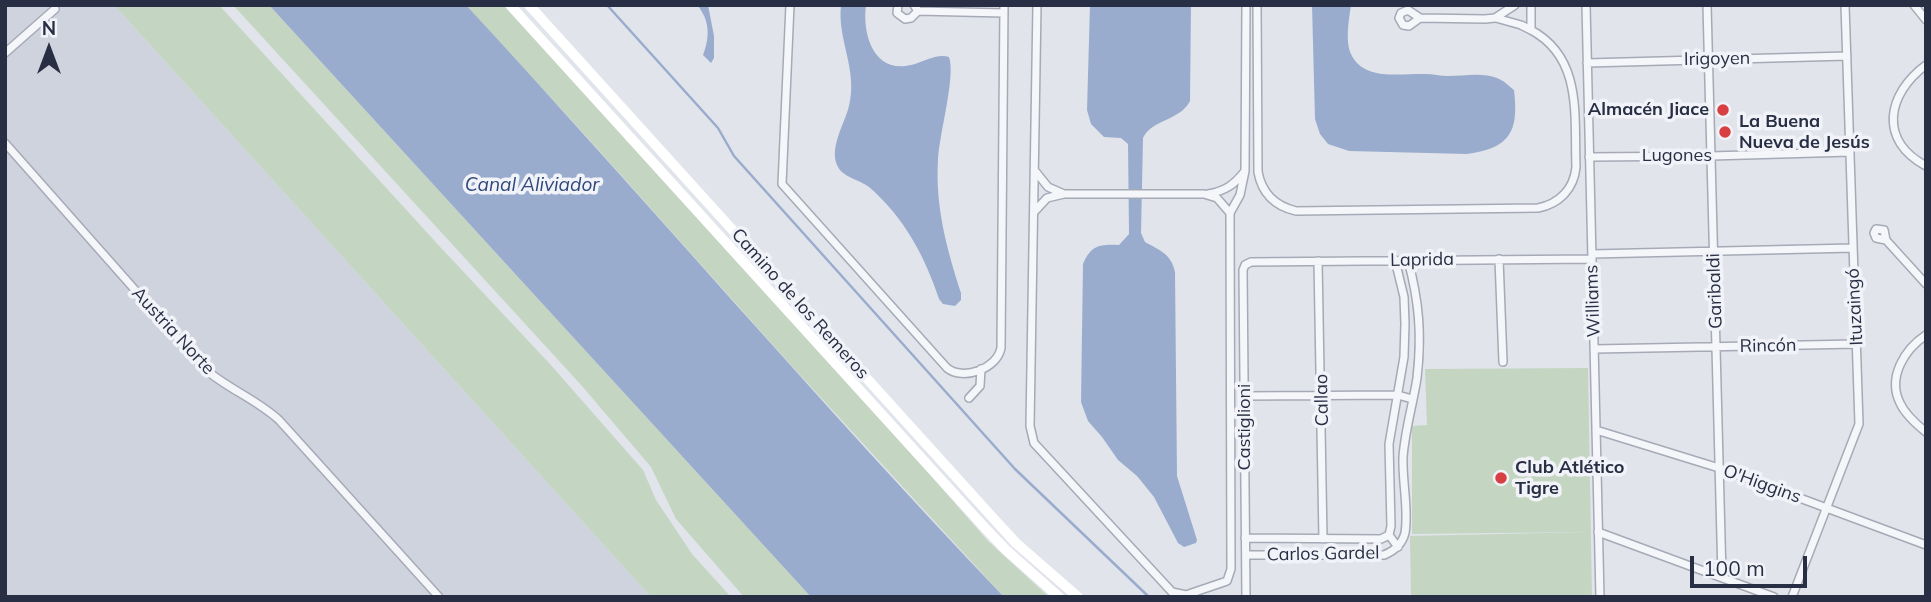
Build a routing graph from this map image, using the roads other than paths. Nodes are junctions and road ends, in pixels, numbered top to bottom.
1 (510, 5) edge
2 (529, 5) edge
3 (790, 5) edge
4 (898, 5) edge
5 (1037, 5) edge
6 (1246, 5) edge
7 (1257, 5) edge
8 (1515, 5) edge
9 (1531, 5) edge
10 (1586, 5) edge
11 (1707, 5) edge
12 (1845, 5) edge
13 (1914, 5) edge
14 (916, 8) edge
15 (55, 9) dead end
16 (1004, 9) edge
17 (1420, 18) dead end
18 (1495, 18) junction
19 (1926, 20) edge
20 (1531, 30) junction
21 (5, 53) edge
22 (1847, 56) junction
23 (1708, 59) junction
24 (1587, 63) junction
25 (1926, 65) edge
26 (5, 143) edge
27 (1850, 152) junction
28 (1711, 156) junction
29 (1589, 157) junction
30 (1926, 166) edge
31 (1035, 170) junction
32 (1245, 171) junction
33 (1064, 194) junction
34 (1204, 194) junction
35 (1034, 212) junction
36 (1230, 213) junction
37 (1886, 240) dead end
38 (1853, 248) junction
39 (1714, 250) junction
40 (1592, 256) junction
41 (1499, 259) junction
42 (1395, 260) junction
43 (1408, 260) junction
44 (1318, 261) junction
45 (1251, 262) joint
46 (1926, 284) edge
47 (1926, 335) edge
48 (1857, 344) junction
49 (1717, 347) junction
50 (1595, 349) junction
51 (1503, 362) dead end
52 (981, 369) junction
53 (1398, 395) junction
54 (1245, 396) junction
55 (1322, 396) junction
56 (969, 398) dead end
57 (1412, 399) junction
58 (1596, 430) junction
59 (1926, 432) edge
60 (1719, 468) junction
61 (1827, 507) junction
62 (1598, 532) junction
63 (1389, 535) junction
64 (1245, 538) junction
65 (1323, 539) junction
66 (1926, 545) edge
67 (1398, 547) junction
68 (1245, 555) junction
69 (1722, 576) junction
70 (439, 597) edge
71 (1059, 597) edge
72 (1078, 597) edge
73 (1246, 597) edge
74 (1600, 597) edge
75 (1774, 597) edge
76 (1792, 597) edge

1 - 71 main road, Camino de los Remeros
2 - 72 main road, Camino de los Remeros
3 - 52 street
4 - 14 street
5 - 31 street
6 - 32 street
7 - 20 street
8 - 18 street
9 - 20 street
10 - 24 street, Williams
11 - 23 street, Garibaldi
12 - 22 street, Ituzaingó
13 - 19 street
14 - 16 street
15 - 21 street
16 - 52 street
17 - 18 street
18 - 20 street
22 - 23 street, Irigoyen
22 - 27 street, Ituzaingó
23 - 24 street, Irigoyen
23 - 28 street, Garibaldi
24 - 29 street, Williams
25 - 30 street
26 - 70 street, Austria Norte
27 - 28 street, Lugones
27 - 38 street, Ituzaingó
28 - 29 street, Lugones
28 - 39 street, Garibaldi
29 - 40 street, Williams
31 - 33 street
31 - 35 street
32 - 34 street
32 - 36 street
33 - 34 street
33 - 35 street
34 - 36 street
35 - 36 street
37 - 46 street
38 - 39 street, Laprida
38 - 48 street, Ituzaingó
39 - 40 street, Laprida
39 - 49 street, Garibaldi
40 - 41 street, Laprida
40 - 50 street, Williams
41 - 43 street, Laprida
41 - 51 street
42 - 43 street, Laprida
42 - 44 street, Laprida
42 - 53 street
43 - 57 street
44 - 45 street, Laprida
44 - 55 street, Callao
45 - 54 street, Castiglioni
47 - 59 street
48 - 49 street, Rincón
48 - 61 street, Ituzaingó
49 - 50 street, Rincón
49 - 60 street, Garibaldi
50 - 58 street, Williams
52 - 56 street
53 - 55 street
53 - 57 street
53 - 63 street
54 - 55 street
54 - 64 street, Castiglioni
55 - 65 street, Callao
57 - 67 street
58 - 60 street, O'Higgins
58 - 62 street, Williams
60 - 61 street, O'Higgins
60 - 69 street, Garibaldi
61 - 66 street, O'Higgins
61 - 76 street, Ituzaingó
62 - 69 street
62 - 74 street, Williams
63 - 65 street, Carlos Gardel
63 - 67 street
64 - 65 street, Carlos Gardel
64 - 68 street, Castiglioni
67 - 68 street, Carlos Gardel
68 - 73 street, Castiglioni
69 - 75 street

